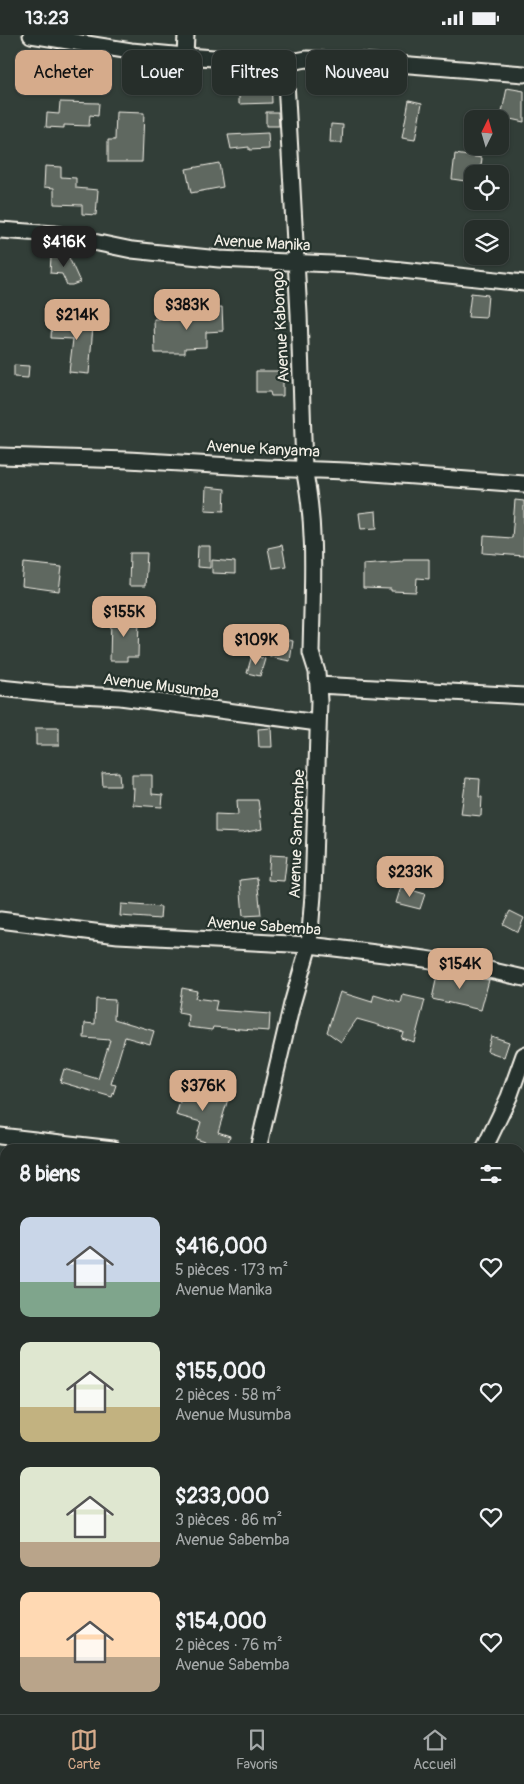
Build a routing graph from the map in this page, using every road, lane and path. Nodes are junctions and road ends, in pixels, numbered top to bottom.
1 (31, 35) edge
2 (186, 35) edge
3 (125, 50) edge
4 (185, 50) edge
5 (296, 61) edge
6 (524, 74) edge
7 (287, 95) edge
8 (0, 231) edge
9 (295, 262) junction
10 (524, 283) edge
11 (0, 457) edge
12 (304, 469) junction
13 (524, 484) edge
14 (318, 685) junction
15 (0, 688) edge
16 (524, 697) edge
17 (318, 723) junction
18 (0, 920) edge
19 (309, 945) junction
20 (524, 978) edge
21 (524, 1055) edge
22 (0, 1136) edge
23 (70, 1144) edge
24 (259, 1144) edge
25 (486, 1144) edge

1 - 3 street
2 - 4 street
5 - 6 street
7 - 9 street, Avenue Kabongo
8 - 9 street, Avenue Manika
9 - 10 street, Avenue Manika
9 - 12 street, Avenue Kabongo
11 - 12 street, Avenue Kanyama
12 - 13 street, Avenue Kanyama
12 - 14 street, Avenue Kabongo
14 - 16 street
14 - 17 street, Avenue Sambembe
15 - 17 street, Avenue Musumba
17 - 19 street, Avenue Sambembe
18 - 19 street, Avenue Sabemba
19 - 20 street, Avenue Sabemba
19 - 24 street, Avenue Sambembe
21 - 25 street
22 - 23 street

